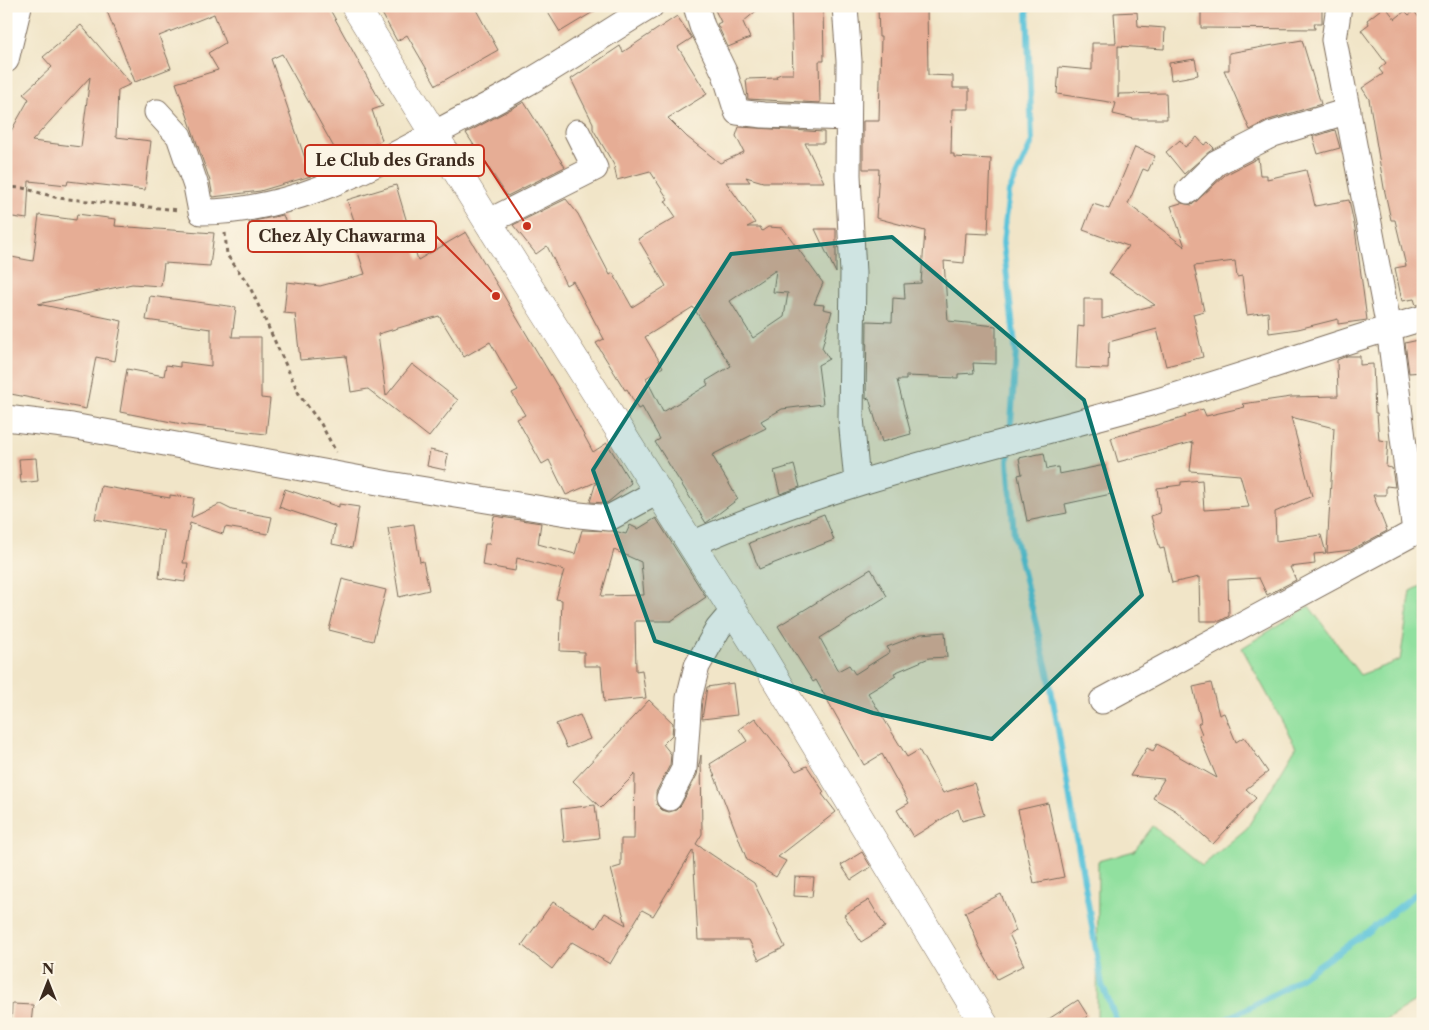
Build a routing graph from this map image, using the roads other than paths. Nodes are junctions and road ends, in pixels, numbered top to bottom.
1 (19, 6) edge
2 (354, 6) edge
3 (651, 6) edge
4 (696, 6) edge
5 (845, 6) edge
6 (1339, 6) edge
7 (6, 60) edge
8 (1348, 111) junction
9 (157, 112) dead end
10 (848, 118) junction
11 (576, 132) dead end
12 (433, 134) junction
13 (1188, 191) dead end
14 (488, 222) junction
15 (1423, 318) edge
16 (1389, 328) junction
17 (6, 418) edge
18 (857, 482) junction
19 (659, 491) junction
20 (692, 544) junction
21 (734, 610) junction
22 (1102, 701) dead end
23 (669, 798) dead end
24 (984, 1024) edge

1 - 7 street
2 - 12 street
3 - 12 street
4 - 10 street
5 - 10 street
6 - 8 street
8 - 13 street
8 - 16 street
9 - 12 street
10 - 18 street
11 - 14 street
12 - 14 street
14 - 19 street
15 - 16 street
16 - 18 street
16 - 22 street
17 - 19 street
18 - 20 street
19 - 20 street
20 - 21 street
21 - 23 street
21 - 24 street

